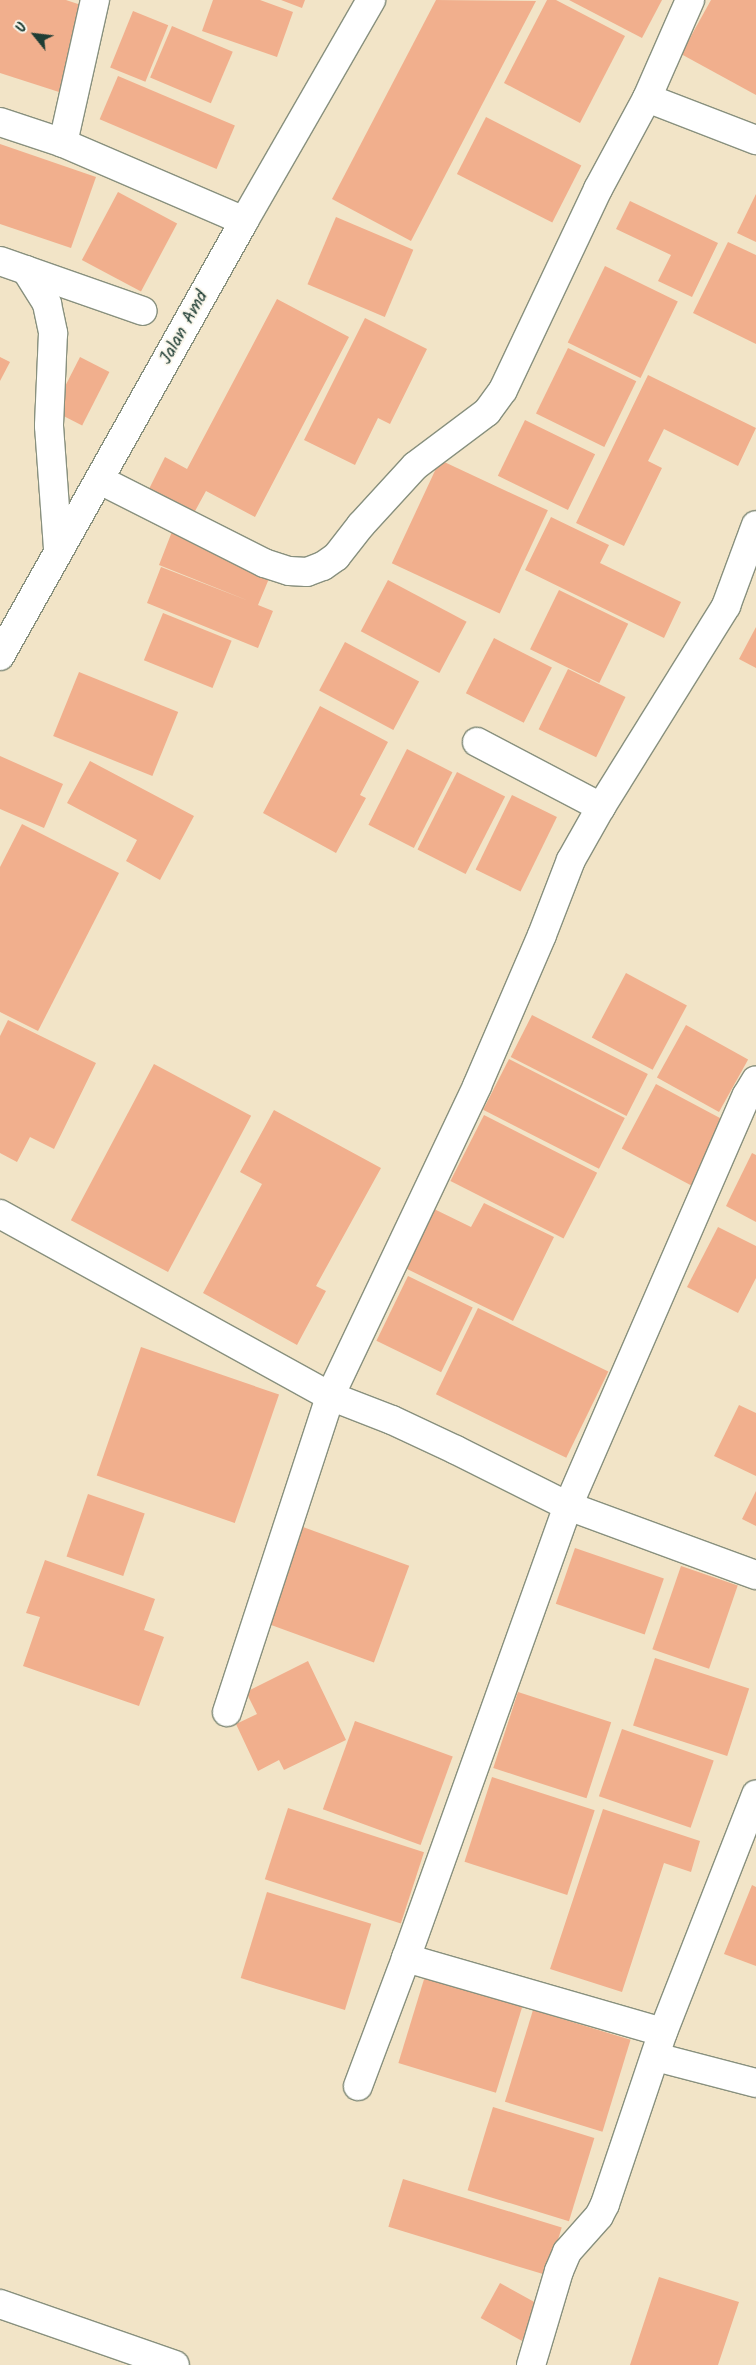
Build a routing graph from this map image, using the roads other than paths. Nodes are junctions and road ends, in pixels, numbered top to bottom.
1 (96, 0) edge
2 (372, 0) edge
3 (690, 0) edge
4 (648, 98) junction
5 (0, 122) edge
6 (756, 140) edge
7 (62, 143) junction
8 (244, 221) junction
9 (0, 260) edge
10 (26, 270) junction
11 (143, 311) dead end
12 (100, 480) junction
13 (756, 525) edge
14 (58, 550) junction
15 (0, 656) edge
16 (477, 742) dead end
17 (600, 807) junction
18 (756, 1080) edge
19 (0, 1214) edge
20 (330, 1396) junction
21 (568, 1506) junction
22 (756, 1576) edge
23 (227, 1712) dead end
24 (756, 1795) edge
25 (406, 1958) junction
26 (660, 2044) junction
27 (756, 2083) edge
28 (358, 2086) dead end
29 (0, 2304) edge
30 (175, 2365) edge
31 (531, 2365) edge

1 - 7 street
2 - 8 street, Jalan Amd
3 - 4 street
4 - 6 street
4 - 12 street
5 - 7 street
7 - 8 street
8 - 12 street, Jalan Amd
9 - 10 street
10 - 11 street
10 - 14 street
12 - 14 street, Jalan Amd
13 - 17 street
14 - 15 street, Jalan Amd
16 - 17 street
17 - 20 street
18 - 21 street
19 - 20 street
20 - 21 street
20 - 23 street
21 - 22 street
21 - 25 street
24 - 26 street
25 - 26 street
25 - 28 street
26 - 27 street
26 - 31 street
29 - 30 street

